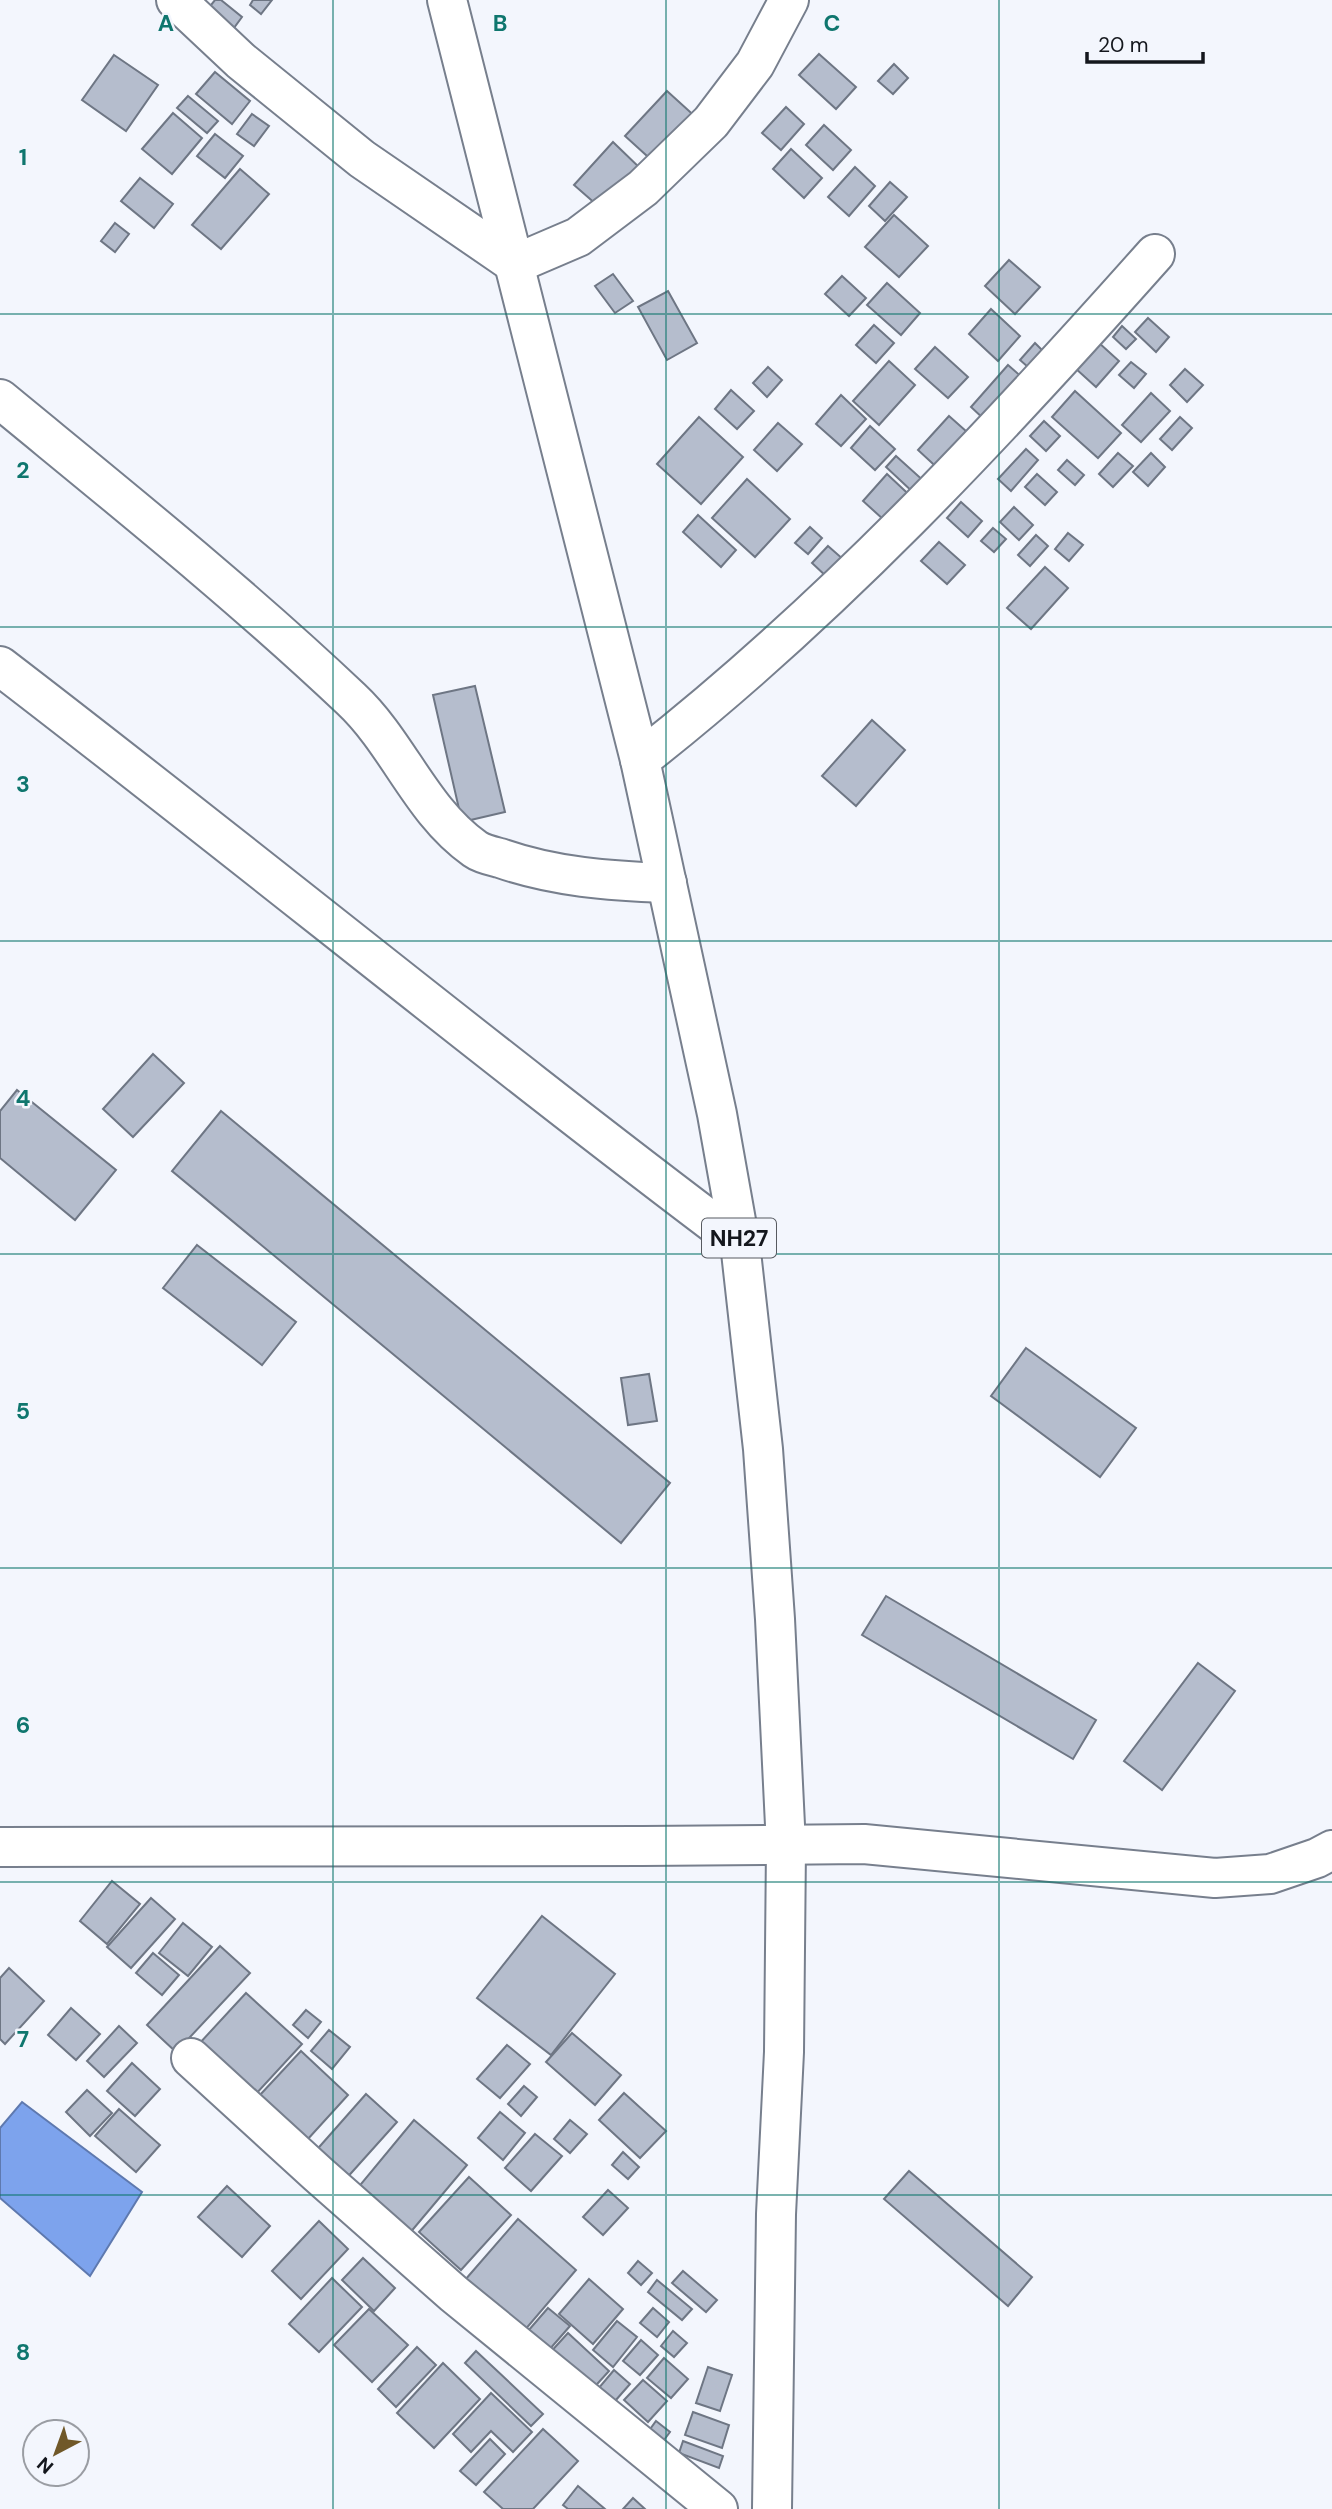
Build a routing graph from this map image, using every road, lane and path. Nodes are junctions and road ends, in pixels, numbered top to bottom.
1 (176, 0) edge
2 (447, 0) edge
3 (789, 0) edge
4 (1155, 254) dead end
5 (515, 264) junction
6 (0, 399) edge
7 (0, 666) edge
8 (640, 761) junction
9 (667, 883) junction
10 (740, 1243) junction
11 (786, 1846) junction
12 (0, 1847) edge
13 (1332, 1850) edge
14 (191, 2058) dead end
15 (718, 2509) edge
16 (772, 2509) edge

1 - 5 main road
2 - 5 main road, NH27
3 - 5 main road
4 - 8 main road
5 - 8 main road, NH27
6 - 9 main road
7 - 10 main road
8 - 9 main road, NH27
9 - 10 main road, NH27
10 - 11 main road, NH27
11 - 12 main road
11 - 13 main road
11 - 16 main road, NH27
14 - 15 main road

